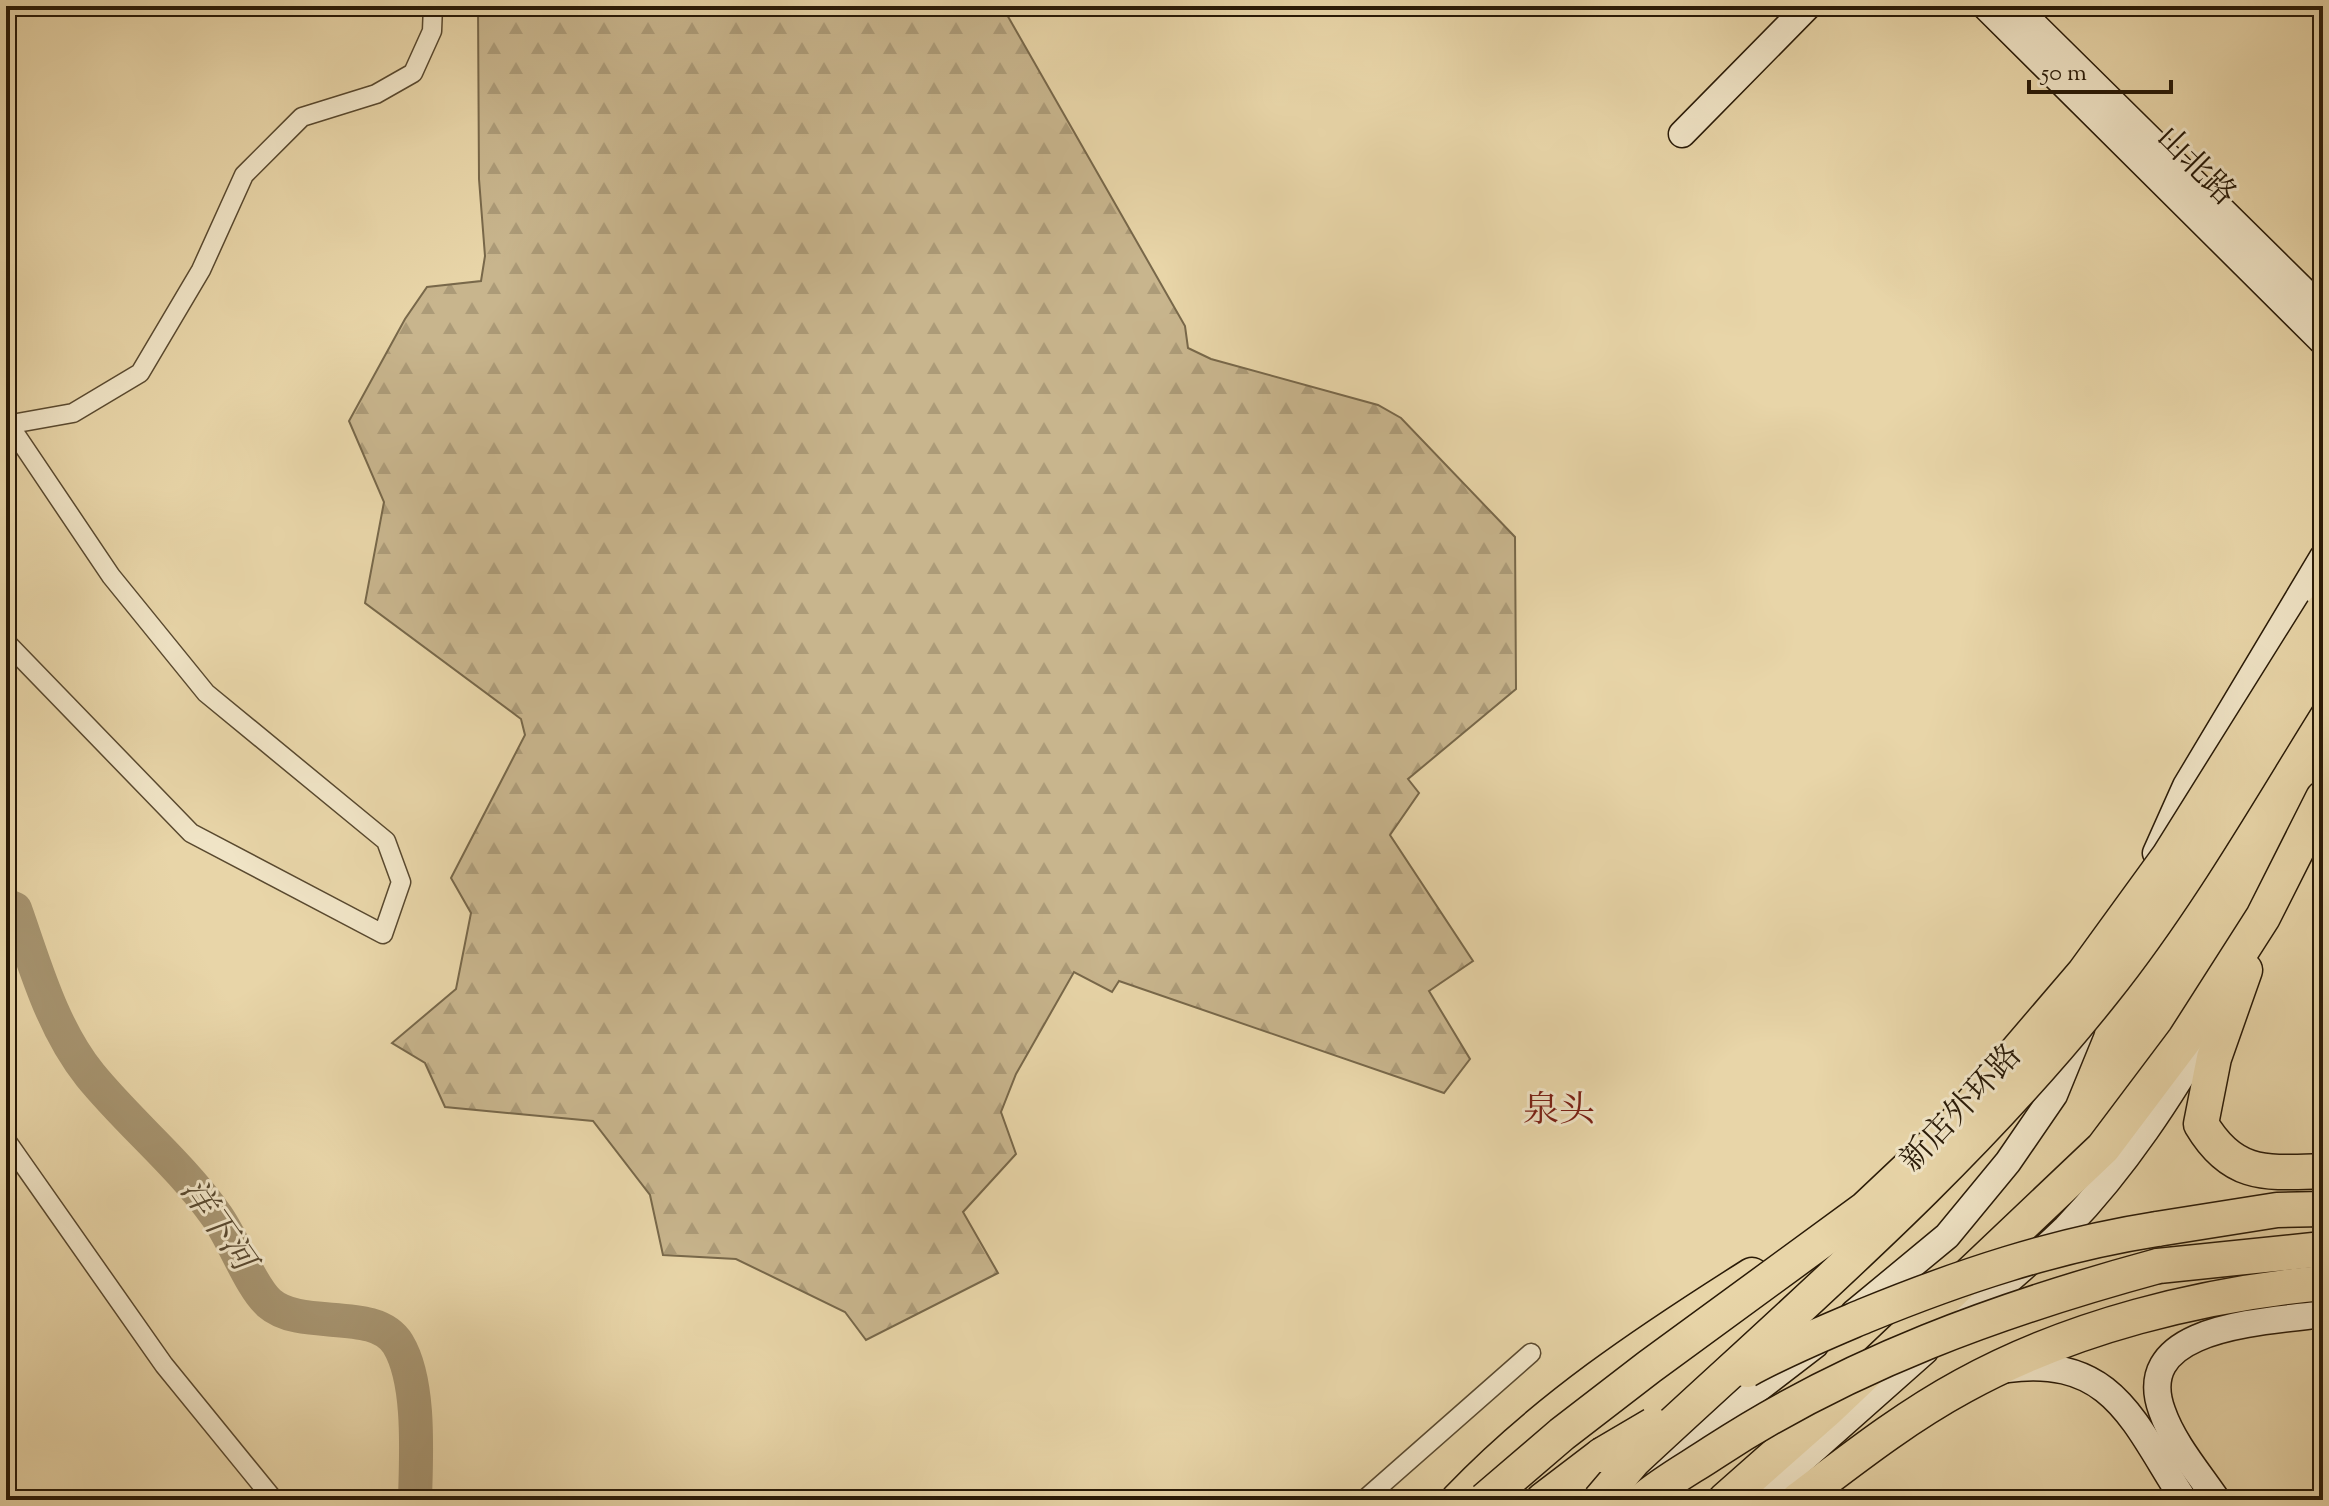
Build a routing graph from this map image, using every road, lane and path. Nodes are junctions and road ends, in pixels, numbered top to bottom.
1 (433, 6) edge
2 (1808, 6) edge
3 (1985, 6) edge
4 (2015, 6) edge
5 (1682, 134) dead end
6 (2323, 310) edge
7 (2323, 342) edge
8 (8, 426) edge
9 (2323, 557) edge
10 (2323, 610) edge
11 (6, 642) edge
12 (2323, 657) edge
13 (2323, 798) edge
14 (2263, 917) junction
15 (2104, 970) junction
16 (6, 1140) edge
17 (2323, 1171) edge
18 (2323, 1209) edge
19 (1793, 1248) joint
20 (2323, 1249) edge
21 (2320, 1294) edge
22 (1531, 1353) dead end
23 (1996, 1370) junction
24 (1486, 1484) edge
25 (274, 1500) edge
26 (1364, 1500) edge
27 (1458, 1500) edge
28 (1543, 1500) edge
29 (1600, 1500) edge
30 (1613, 1500) edge
31 (1643, 1500) edge
32 (1725, 1500) edge
33 (1757, 1500) edge
34 (1798, 1500) edge
35 (2184, 1500) edge
36 (2217, 1500) edge

1 - 8 street
2 - 5 main road
3 - 7 main road, 山北路
4 - 6 main road, 山北路
8 - 11 street
9 - 15 main road
10 - 24 highway, 新店外环路, bridge
12 - 29 highway, 新店外环路, bridge
13 - 14 highway
14 - 17 highway
14 - 32 highway
14 - 33 main road
15 - 19 main road
15 - 30 main road
16 - 25 street
18 - 28 highway, bridge
19 - 24 highway
20 - 31 highway, bridge
21 - 23 highway
21 - 36 main road
22 - 26 street
23 - 34 highway
23 - 35 main road
24 - 27 highway

